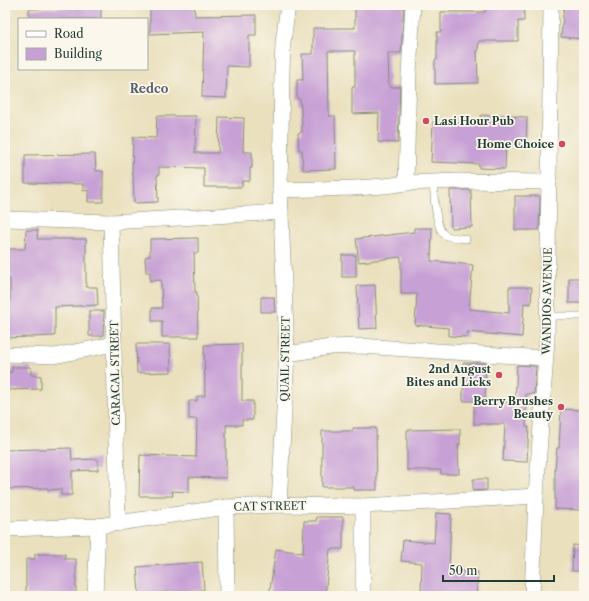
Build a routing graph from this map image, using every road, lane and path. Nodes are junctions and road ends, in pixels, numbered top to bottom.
1 (288, 5) edge
2 (413, 5) edge
3 (551, 5) edge
4 (433, 182) junction
5 (549, 182) junction
6 (406, 183) junction
7 (280, 190) junction
8 (281, 212) junction
9 (5, 219) edge
10 (111, 222) junction
11 (466, 239) dead end
12 (547, 316) junction
13 (584, 316) edge
14 (114, 344) junction
15 (5, 354) edge
16 (287, 354) junction
17 (545, 358) junction
18 (536, 496) junction
19 (279, 505) junction
20 (363, 506) junction
21 (226, 507) junction
22 (118, 524) junction
23 (98, 526) junction
24 (5, 529) edge
25 (95, 596) edge
26 (227, 596) edge
27 (363, 596) edge
28 (532, 596) edge

1 - 7 street, QUAIL STREET
2 - 6 street
3 - 5 street, WANDIOS AVENUE
4 - 5 street
4 - 6 street
4 - 11 lane
5 - 12 street, WANDIOS AVENUE
6 - 7 street
7 - 8 street, QUAIL STREET
8 - 10 street
8 - 16 street, QUAIL STREET
9 - 10 street
10 - 14 street, CARACAL STREET
12 - 13 lane
12 - 17 street, WANDIOS AVENUE
14 - 15 street
14 - 22 street, CARACAL STREET
16 - 17 street
16 - 19 street, QUAIL STREET
17 - 18 street, WANDIOS AVENUE
18 - 20 street, CAT STREET
18 - 28 street, WANDIOS AVENUE
19 - 20 street, CAT STREET
19 - 21 street, CAT STREET
20 - 27 street
21 - 22 street, CAT STREET
21 - 26 street
22 - 23 street, CAT STREET
23 - 24 street, CAT STREET
23 - 25 street

